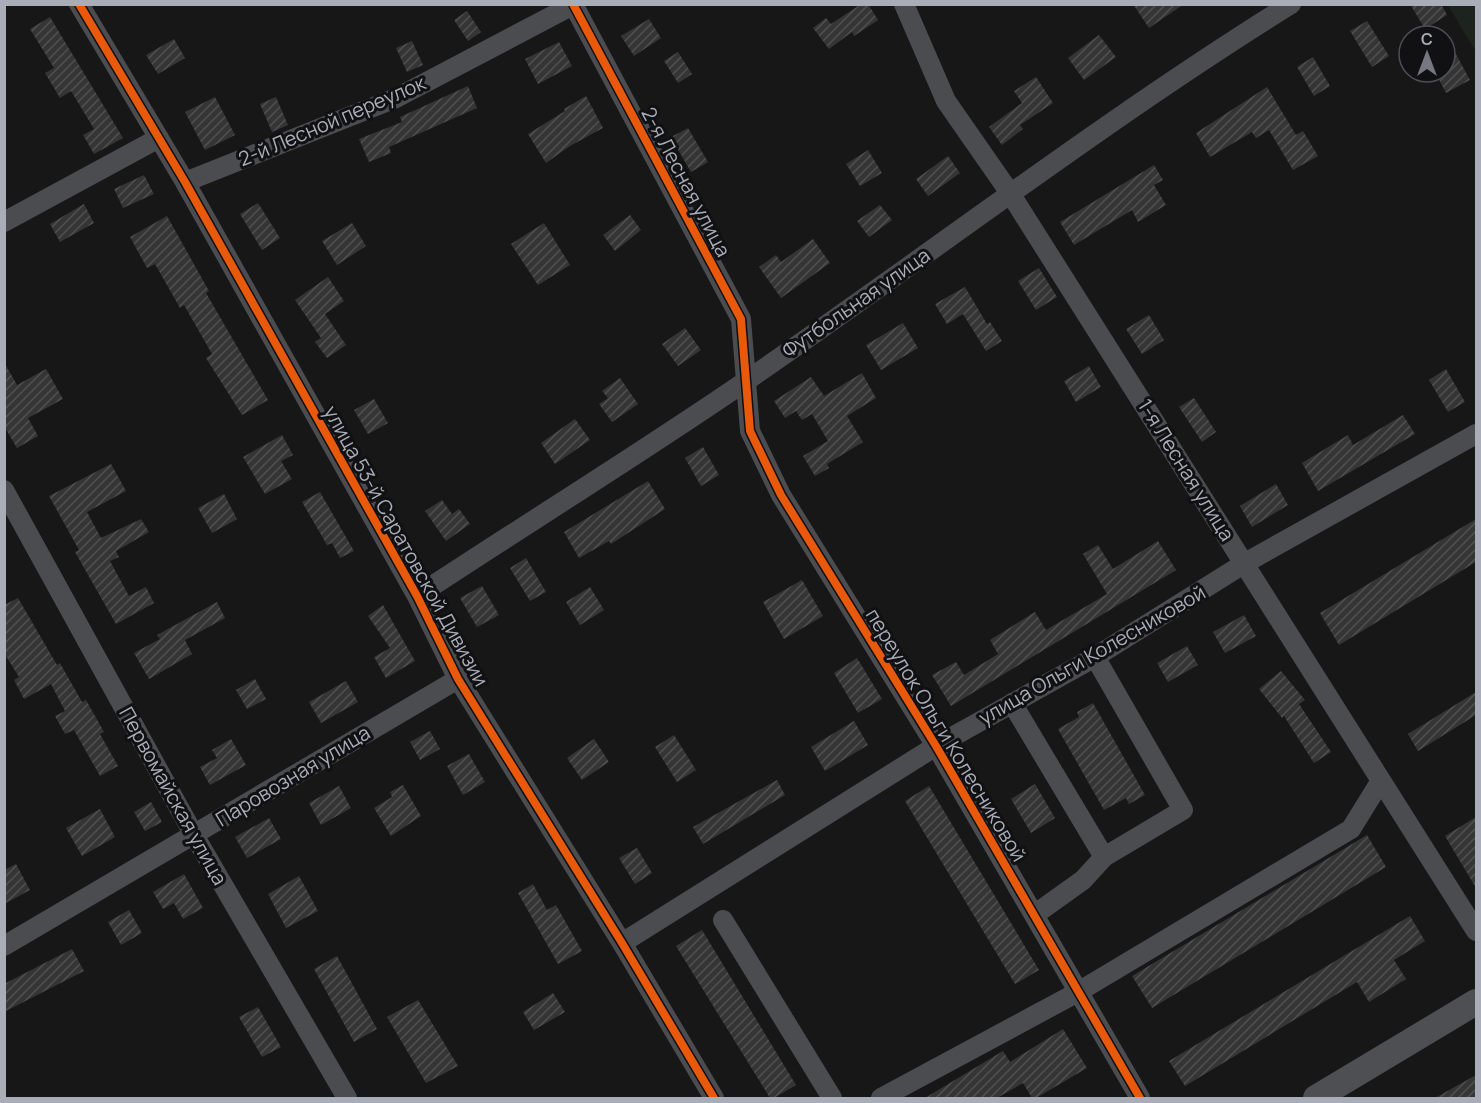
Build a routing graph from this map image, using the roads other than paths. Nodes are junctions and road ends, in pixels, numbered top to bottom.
1 (79, 4) edge
2 (903, 4) edge
3 (1292, 4) edge
4 (573, 5) edge
5 (159, 138) junction
6 (185, 182) junction
7 (1010, 193) junction
8 (4, 222) edge
9 (744, 382) junction
10 (1476, 434) edge
11 (4, 490) edge
12 (1245, 563) junction
13 (417, 596) junction
14 (1095, 657) junction
15 (458, 679) junction
16 (1012, 703) junction
17 (936, 746) junction
18 (1380, 782) junction
19 (194, 835) junction
20 (1104, 857) junction
21 (1034, 915) junction
22 (723, 920) dead end
23 (1476, 931) edge
24 (622, 943) junction
25 (4, 946) edge
26 (1078, 992) junction
27 (1476, 1002) edge
28 (347, 1098) edge
29 (714, 1098) edge
30 (832, 1098) edge
31 (880, 1098) edge
32 (1140, 1098) edge
33 (1316, 1098) edge

1 - 5 street, улица 53-й Саратовской Дивизии
2 - 7 street, 1-я Лесная улица
3 - 7 street, Футбольная улица
4 - 6 street, 2-й Лесной переулок
4 - 9 street, 2-я Лесная улица
5 - 6 street, улица 53-й Саратовской Дивизии
5 - 8 street
6 - 13 street, улица 53-й Саратовской Дивизии
7 - 9 street, Футбольная улица
7 - 12 street, 1-я Лесная улица
9 - 13 street, Футбольная улица
9 - 17 street, переулок Ольги Колесниковой
10 - 12 street, улица Ольги Колесниковой
11 - 19 street, Первомайская улица
12 - 14 street, улица Ольги Колесниковой
12 - 18 street, 1-я Лесная улица
13 - 15 street, улица 53-й Саратовской Дивизии
14 - 16 street, улица Ольги Колесниковой
14 - 20 street
15 - 19 street, Паровозная улица
15 - 24 street, улица 53-й Саратовской Дивизии
16 - 17 street, улица Ольги Колесниковой
16 - 20 street
17 - 21 street, переулок Ольги Колесниковой
17 - 24 street, улица Ольги Колесниковой
18 - 23 street, 1-я Лесная улица
18 - 26 street
19 - 25 street, Паровозная улица
19 - 28 street, Первомайская улица
20 - 21 street
21 - 26 street, переулок Ольги Колесниковой
22 - 30 street
24 - 29 street, улица 53-й Саратовской Дивизии
26 - 31 street
26 - 32 street, переулок Ольги Колесниковой
27 - 33 main road

